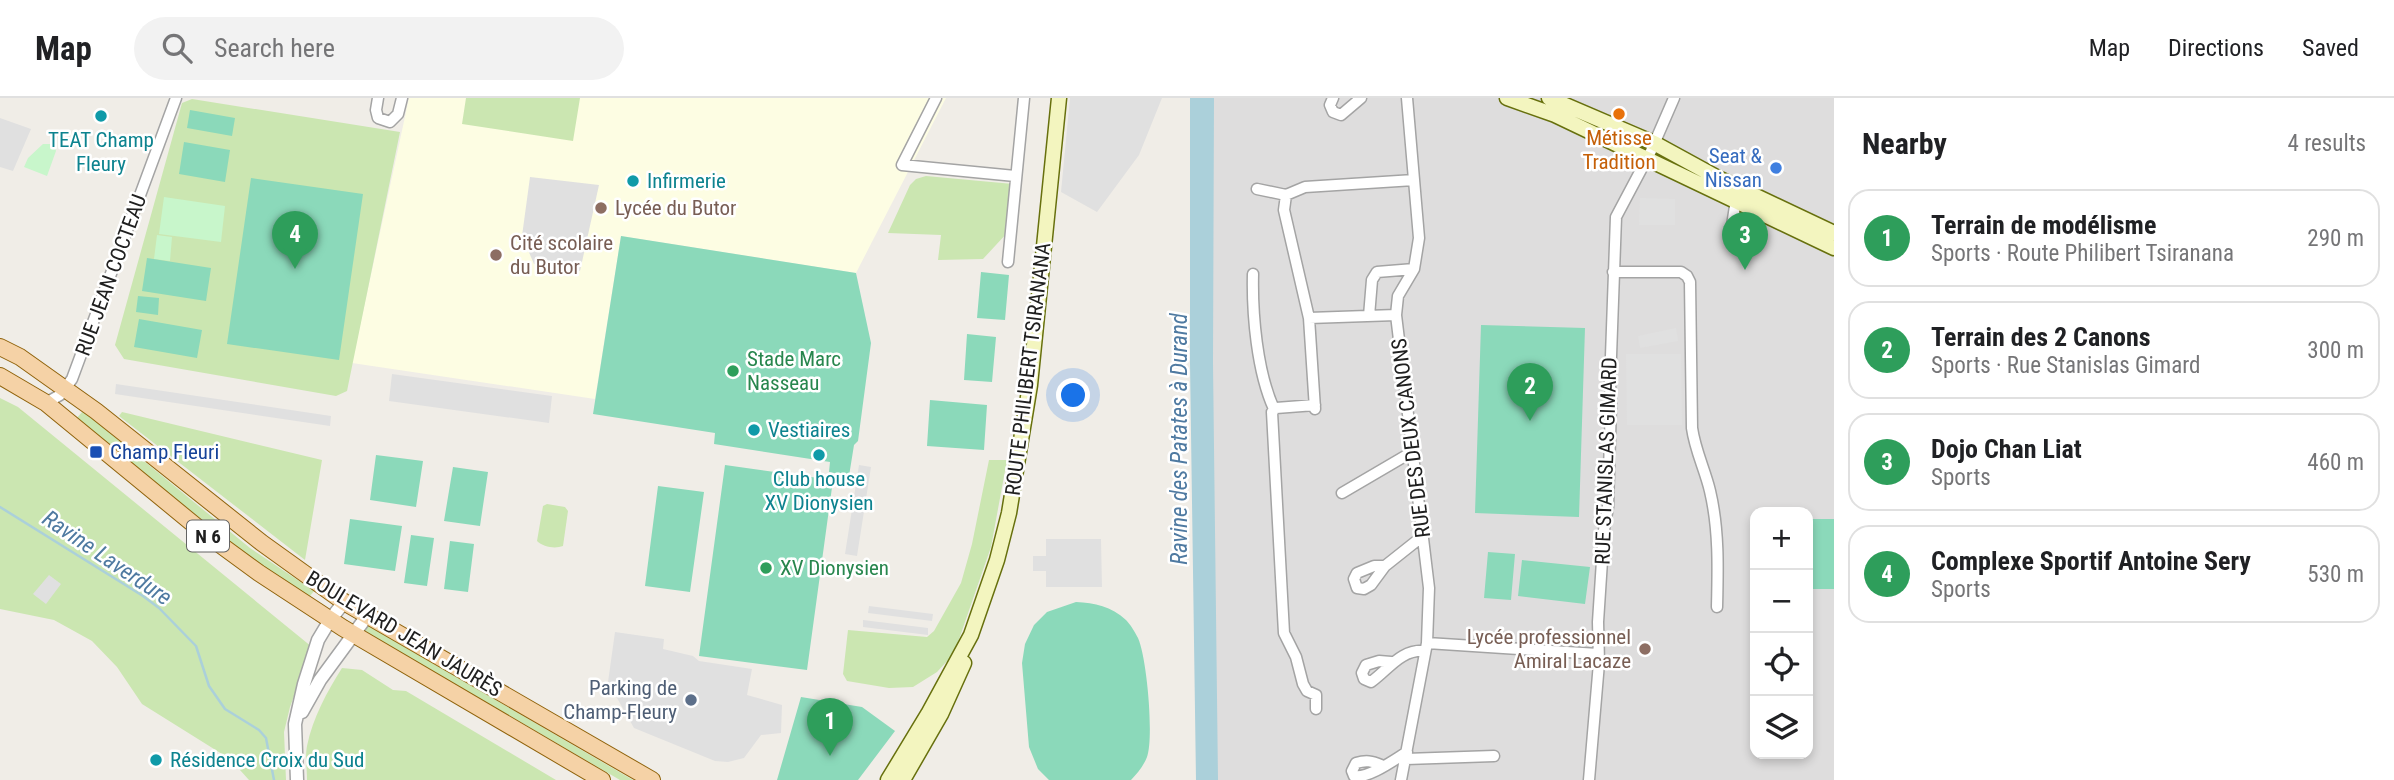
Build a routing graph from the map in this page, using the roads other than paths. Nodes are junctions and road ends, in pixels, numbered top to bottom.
1 (176, 98) edge
2 (378, 98) edge
3 (402, 98) edge
4 (936, 98) edge
5 (1024, 98) edge
6 (1059, 98) edge
7 (1333, 98) edge
8 (1361, 98) edge
9 (1407, 98) edge
10 (1507, 98) edge
11 (1549, 98) edge
12 (1674, 98) edge
13 (1651, 151) junction
14 (1015, 176) junction
15 (1414, 180) junction
16 (1257, 189) dead end
17 (1286, 195) junction
18 (1736, 200) junction
19 (1834, 233) edge
20 (1730, 238) dead end
21 (1834, 248) edge
22 (1008, 262) dead end
23 (1414, 269) junction
24 (1613, 272) junction
25 (1253, 274) dead end
26 (1396, 315) junction
27 (1369, 316) junction
28 (1309, 318) junction
29 (0, 347) edge
30 (0, 376) edge
31 (65, 388) junction
32 (46, 403) junction
33 (1274, 409) junction
34 (1412, 452) junction
35 (1342, 493) dead end
36 (1423, 538) junction
37 (1385, 566) dead end
38 (344, 601) junction
39 (1717, 607) dead end
40 (367, 616) junction
41 (330, 620) junction
42 (355, 635) junction
43 (971, 635) junction
44 (1426, 647) junction
45 (1598, 654) junction
46 (1391, 662) dead end
47 (1316, 709) dead end
48 (295, 724) junction
49 (1407, 755) junction
50 (1494, 756) dead end
51 (1381, 765) dead end
52 (297, 780) edge
53 (602, 780) edge
54 (652, 780) edge
55 (888, 780) edge
56 (904, 780) edge
57 (1401, 780) edge
58 (1589, 780) edge

1 - 31 street, RUE JEAN COCTEAU
2 - 3 street
4 - 14 street
5 - 14 street
6 - 43 main road, ROUTE PHILIBERT TSIRANANA
7 - 8 street
9 - 15 street, RUE DES DEUX CANONS
10 - 13 main road
11 - 13 main road
12 - 13 street, RUE STANISLAS GIMARD
13 - 18 main road
13 - 19 main road
13 - 24 street, RUE STANISLAS GIMARD
14 - 22 street
15 - 17 street
15 - 23 street, RUE DES DEUX CANONS
16 - 17 street
17 - 28 street
18 - 20 street
18 - 21 main road
23 - 26 street, RUE DES DEUX CANONS
23 - 27 street
24 - 39 street
24 - 45 street, RUE STANISLAS GIMARD
25 - 33 street
26 - 27 street
26 - 34 street, RUE DES DEUX CANONS
27 - 28 street
28 - 33 street
29 - 31 main road, BOULEVARD JEAN JAURÈS / N 6
30 - 32 main road, BOULEVARD JEAN JAURÈS / N 6
31 - 32 street, RUE JEAN COCTEAU
31 - 38 main road, BOULEVARD JEAN JAURÈS / N 6
32 - 41 main road, BOULEVARD JEAN JAURÈS / N 6
33 - 47 street
34 - 35 street
34 - 36 street, RUE DES DEUX CANONS
36 - 37 street
36 - 44 street, RUE DES DEUX CANONS
38 - 40 main road, BOULEVARD JEAN JAURÈS / N 6
38 - 41 street
40 - 42 street
40 - 54 main road, BOULEVARD JEAN JAURÈS / N 6
41 - 42 main road, BOULEVARD JEAN JAURÈS / N 6
41 - 48 street
42 - 48 street
42 - 53 main road, BOULEVARD JEAN JAURÈS / N 6
43 - 55 main road, ROUTE PHILIBERT TSIRANANA
43 - 56 main road, ROUTE PHILIBERT TSIRANANA
44 - 45 street
44 - 46 street
44 - 49 street, RUE DES DEUX CANONS
45 - 58 street, RUE STANISLAS GIMARD
48 - 52 street
49 - 50 street
49 - 51 street
49 - 57 street, RUE DES DEUX CANONS

